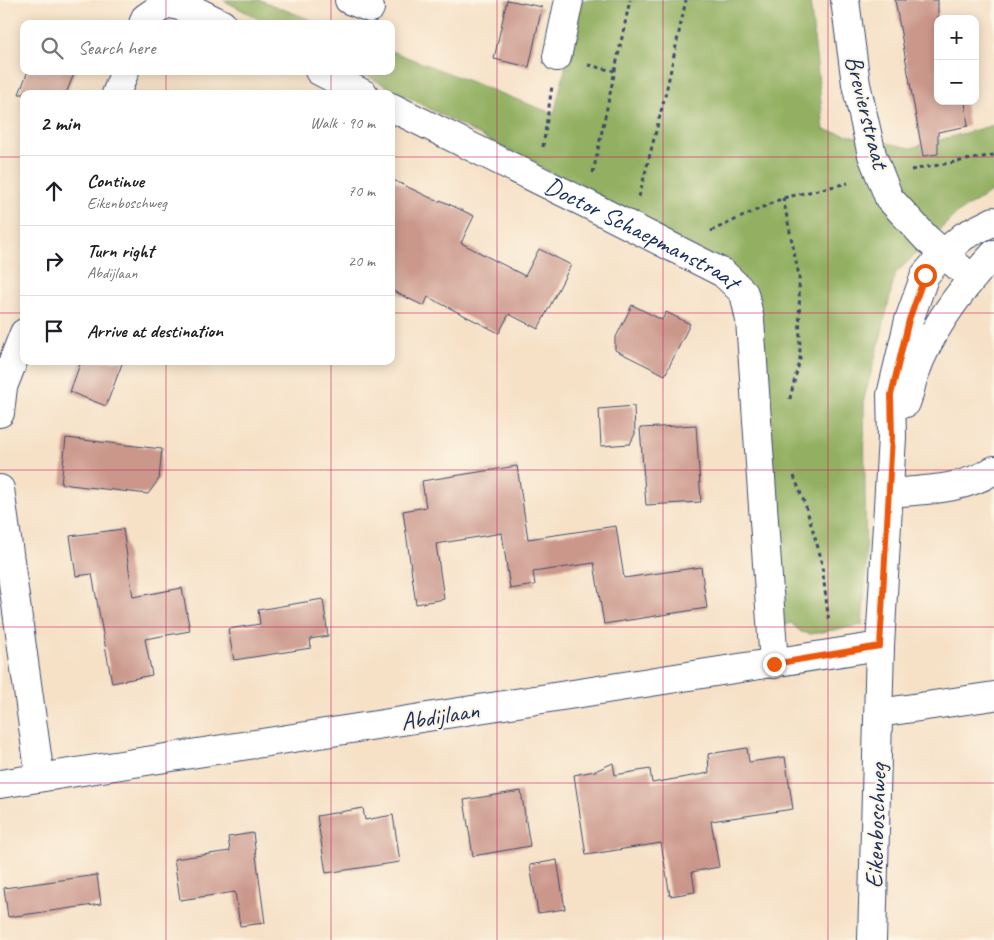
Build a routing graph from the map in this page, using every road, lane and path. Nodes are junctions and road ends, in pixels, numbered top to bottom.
1 (569, 0) edge
2 (630, 0) edge
3 (686, 0) edge
4 (845, 0) edge
5 (168, 1) edge
6 (144, 20) edge
7 (214, 20) edge
8 (557, 57) joint
9 (123, 75) edge
10 (327, 75) edge
11 (118, 90) edge
12 (356, 90) edge
13 (395, 109) edge
14 (994, 155) edge
15 (881, 175) junction
16 (538, 180) junction
17 (783, 198) junction
18 (587, 204) junction
19 (994, 221) edge
20 (630, 226) junction
21 (675, 249) junction
22 (944, 253) junction
23 (994, 254) edge
24 (972, 278) junction
25 (20, 343) edge
26 (788, 405) dead end
27 (0, 413) edge
28 (892, 437) junction
29 (994, 470) edge
30 (793, 473) dead end
31 (0, 489) edge
32 (889, 493) junction
33 (880, 646) junction
34 (836, 654) junction
35 (774, 664) junction
36 (994, 696) edge
37 (880, 713) junction
38 (40, 778) junction
39 (0, 784) edge
40 (872, 940) edge

1 - 8 street
2 - 18 path
3 - 20 path
4 - 15 street, Brevierstraat
5 - 6 street
5 - 7 street
8 - 16 path
9 - 11 street
10 - 12 street
13 - 16 street, Doctor Schaepmanstraat
14 - 15 path
15 - 17 path
15 - 22 street, Brevierstraat
16 - 18 street, Doctor Schaepmanstraat
17 - 21 path
17 - 26 path
18 - 20 street, Doctor Schaepmanstraat
19 - 22 street, Eikenboschweg
20 - 21 street, Doctor Schaepmanstraat
21 - 35 street, Doctor Schaepmanstraat
22 - 24 street, Brevierstraat
22 - 28 street, Eikenboschweg
23 - 24 street, Eikenboschweg
24 - 28 street, Eikenboschweg
25 - 27 street
28 - 32 street, Eikenboschweg
29 - 32 street
30 - 34 path
31 - 38 street
32 - 33 street, Eikenboschweg
33 - 34 street, Abdijlaan
33 - 37 street, Eikenboschweg
34 - 35 street, Abdijlaan
35 - 38 street, Abdijlaan
36 - 37 street
37 - 40 street, Eikenboschweg
38 - 39 street, Abdijlaan

